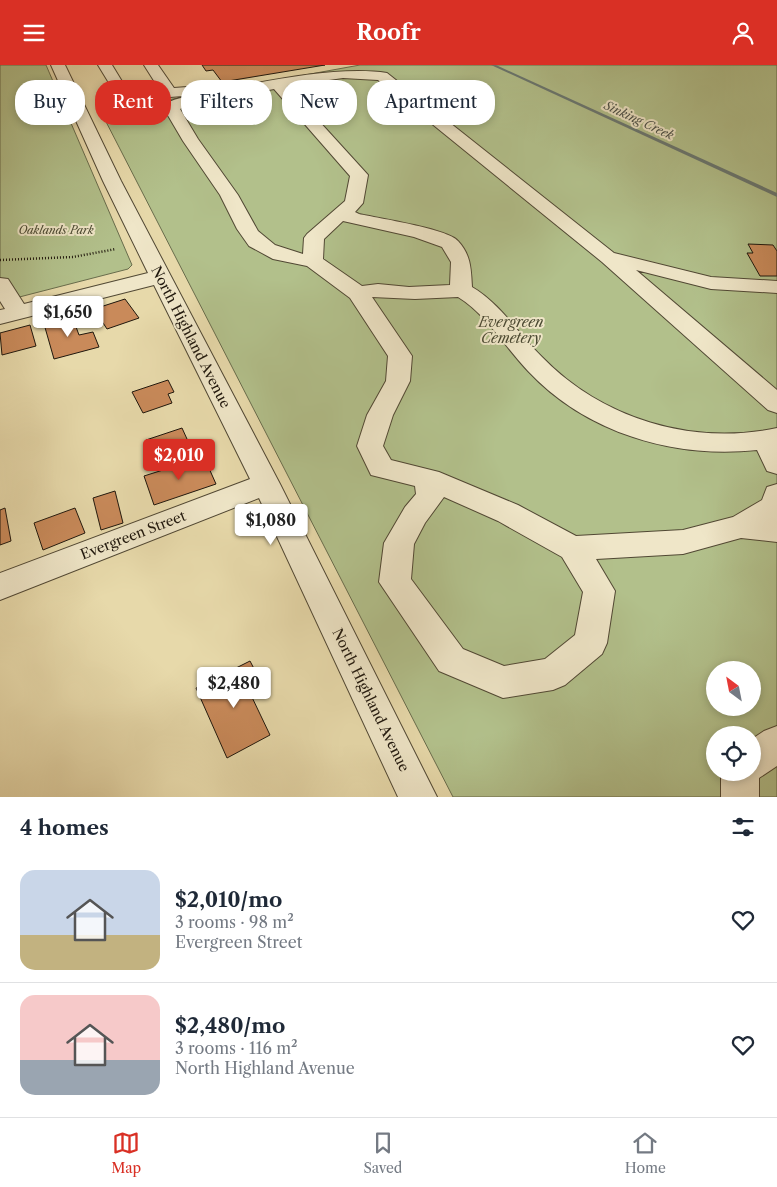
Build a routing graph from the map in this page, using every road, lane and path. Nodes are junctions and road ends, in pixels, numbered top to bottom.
1 (105, 65) edge
2 (151, 65) edge
3 (340, 65) edge
4 (64, 66) edge
5 (114, 80) edge
6 (161, 80) edge
7 (277, 84) junction
8 (171, 93) edge
9 (342, 212) junction
10 (116, 249) dead end
11 (607, 257) junction
12 (0, 260) edge
13 (313, 261) junction
14 (159, 277) junction
15 (0, 284) edge
16 (777, 287) edge
17 (461, 290) junction
18 (358, 293) junction
19 (9, 315) edge
20 (777, 404) edge
21 (776, 446) edge
22 (429, 479) junction
23 (266, 484) junction
24 (776, 510) edge
25 (573, 548) junction
26 (0, 587) edge
27 (777, 744) edge
28 (761, 756) edge
29 (740, 781) edge
30 (418, 797) edge
31 (740, 797) edge

1 - 5 street
2 - 6 street
3 - 8 street
4 - 14 street, North Highland Avenue
7 - 9 street
7 - 11 street
7 - 13 street
9 - 13 street
9 - 17 street
10 - 12 path
11 - 16 street
11 - 20 street
13 - 18 street
14 - 19 street
14 - 23 street, North Highland Avenue
15 - 19 street
17 - 18 street
17 - 21 street
18 - 22 street
22 - 25 street
22 - 25 street
23 - 26 street, Evergreen Street
23 - 30 street, North Highland Avenue
24 - 25 street
27 - 28 street
29 - 31 street

